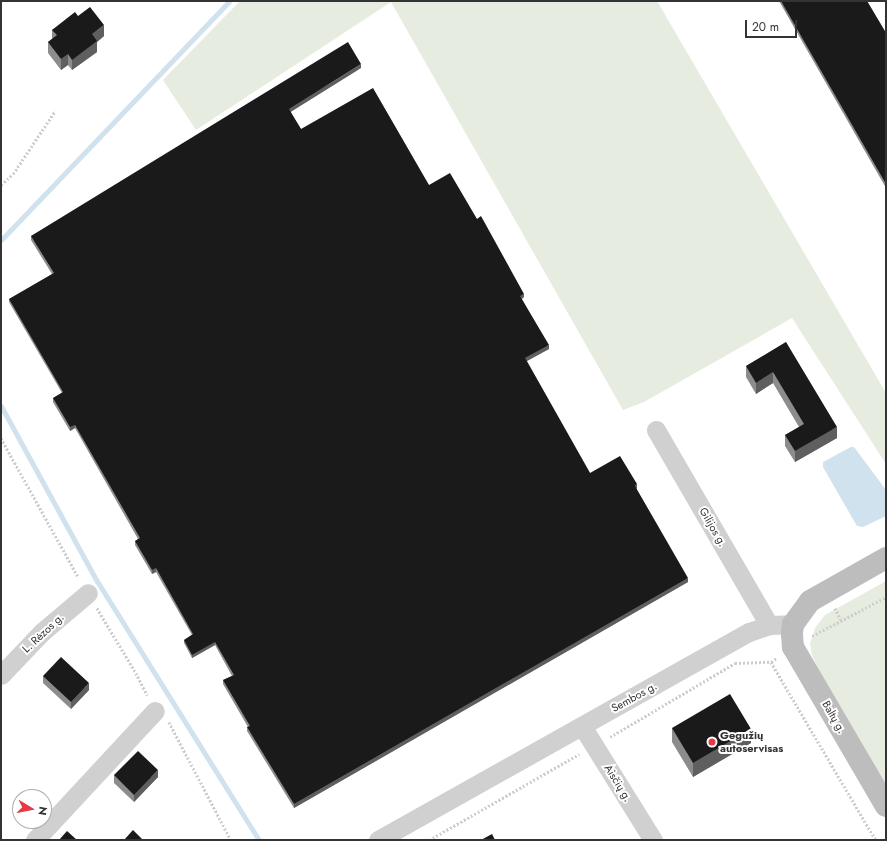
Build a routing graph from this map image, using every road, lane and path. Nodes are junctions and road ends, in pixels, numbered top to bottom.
1 (55, 111) dead end
2 (1, 185) edge
3 (656, 430) dead end
4 (1, 438) edge
5 (886, 558) edge
6 (88, 593) junction
7 (886, 597) edge
8 (793, 624) junction
9 (769, 625) junction
10 (793, 647) junction
11 (771, 662) junction
12 (1, 675) edge
13 (154, 712) junction
14 (582, 726) junction
15 (595, 746) junction
16 (886, 806) edge
17 (34, 840) edge
18 (231, 840) edge
19 (378, 840) edge
20 (429, 840) edge
21 (653, 840) edge
22 (876, 840) edge

1 - 2 path
3 - 9 street, Gilijos g.
4 - 6 path
5 - 8 main road
6 - 12 street, L. Rėzos g.
6 - 13 path
7 - 10 path
8 - 9 street, Sembos g.
8 - 10 main road
9 - 14 street, Sembos g.
10 - 11 path
10 - 16 main road, Baltų g.
11 - 15 path
11 - 22 path
13 - 17 street
13 - 18 path
14 - 15 street, Aisčių g.
14 - 19 street, Sembos g.
15 - 20 path
15 - 21 street, Aisčių g.

